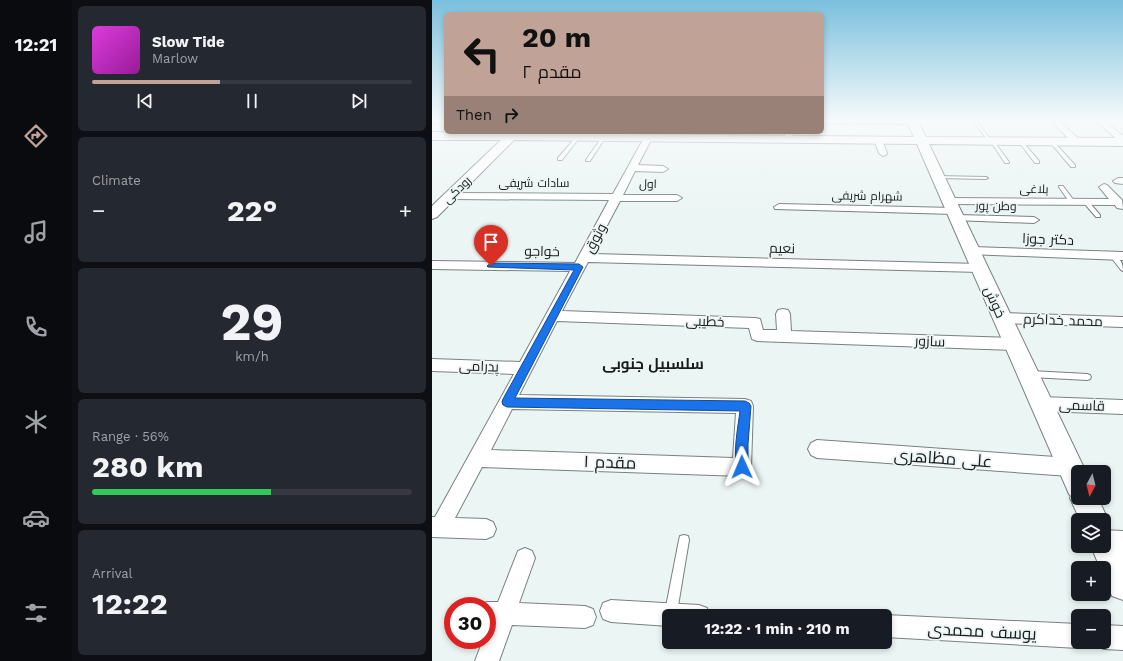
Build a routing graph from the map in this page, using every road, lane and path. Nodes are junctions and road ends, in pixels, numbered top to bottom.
1 (497, 151) edge
2 (567, 151) edge
3 (596, 151) edge
4 (641, 151) edge
5 (927, 151) edge
6 (999, 151) edge
7 (1028, 151) edge
8 (1059, 151) edge
9 (560, 159) dead end
10 (588, 160) dead end
11 (1007, 162) dead end
12 (1037, 162) dead end
13 (1073, 166) dead end
14 (632, 168) junction
15 (663, 169) dead end
16 (938, 177) junction
17 (986, 178) dead end
18 (1061, 187) dead end
19 (1104, 187) dead end
20 (450, 196) junction
21 (617, 196) junction
22 (678, 198) dead end
23 (1072, 202) junction
24 (1086, 202) junction
25 (1121, 205) edge
26 (779, 207) dead end
27 (953, 210) junction
28 (432, 214) edge
29 (1098, 216) dead end
30 (1034, 220) dead end
31 (1118, 256) edge
32 (976, 260) junction
33 (582, 263) junction
34 (432, 265) edge
35 (1123, 269) edge
36 (783, 314) dead end
37 (553, 316) junction
38 (1002, 318) junction
39 (1123, 322) edge
40 (784, 336) junction
41 (847, 337) joint
42 (1014, 344) junction
43 (432, 365) edge
44 (525, 368) junction
45 (1028, 374) junction
46 (1086, 377) dead end
47 (507, 402) junction
48 (1041, 404) junction
49 (1123, 407) edge
50 (817, 449) dead end
51 (478, 458) junction
52 (1070, 467) joint
53 (436, 527) edge
54 (486, 529) dead end
55 (684, 540) dead end
56 (1123, 541) edge
57 (1111, 542) edge
58 (1109, 553) edge
59 (525, 558) dead end
60 (1123, 585) edge
61 (672, 609) edge
62 (611, 611) dead end
63 (496, 613) edge
64 (662, 614) edge
65 (585, 617) dead end
66 (892, 626) edge
67 (1071, 636) edge
68 (1111, 637) edge
69 (1123, 638) edge
70 (488, 649) edge
71 (486, 661) edge

1 - 20 street, رودکی
2 - 9 lane
3 - 10 lane
4 - 14 street, وثوق
5 - 16 street, خوش
6 - 11 lane
7 - 12 lane
8 - 13 lane
14 - 15 street, اول
14 - 21 street, وثوق
16 - 17 lane
16 - 27 street, خوش
18 - 23 lane
19 - 25 street
20 - 21 street, سادات شریفی
20 - 28 street, رودکی
21 - 22 street, اول
21 - 33 street, وثوق
23 - 24 street, بلاغی
23 - 27 street, بلاغی
24 - 25 street, بلاغی
24 - 29 lane
26 - 27 street, شهرام شریفی
27 - 30 street, وطن پور
27 - 32 street, خوش
31 - 32 street, دکتر جوزا
31 - 35 lane
32 - 33 street, نعیم
32 - 38 street, خوش
33 - 34 street, خواجو
33 - 37 street, وثوق
36 - 40 street
37 - 40 street, خطیبی
37 - 44 street, وثوق
38 - 39 street, محمد خداکرم
38 - 42 street, خوش
40 - 41 street, خطیبی
41 - 42 street, سازور
42 - 45 street, خوش
43 - 44 street, پدرامی
44 - 47 street, وثوق
45 - 46 lane
45 - 48 street, خوش
47 - 51 street, وثوق
47 - 51 street, مقدم ۱
48 - 49 street, قاسمی
48 - 52 street, خوش
50 - 52 street, علی مظاهری
51 - 53 street, وثوق
53 - 54 street
55 - 61 lane
56 - 57 street
58 - 60 street
59 - 63 street
62 - 64 street
63 - 65 street
66 - 67 street, یوسف محمدی
68 - 69 street
70 - 71 street

